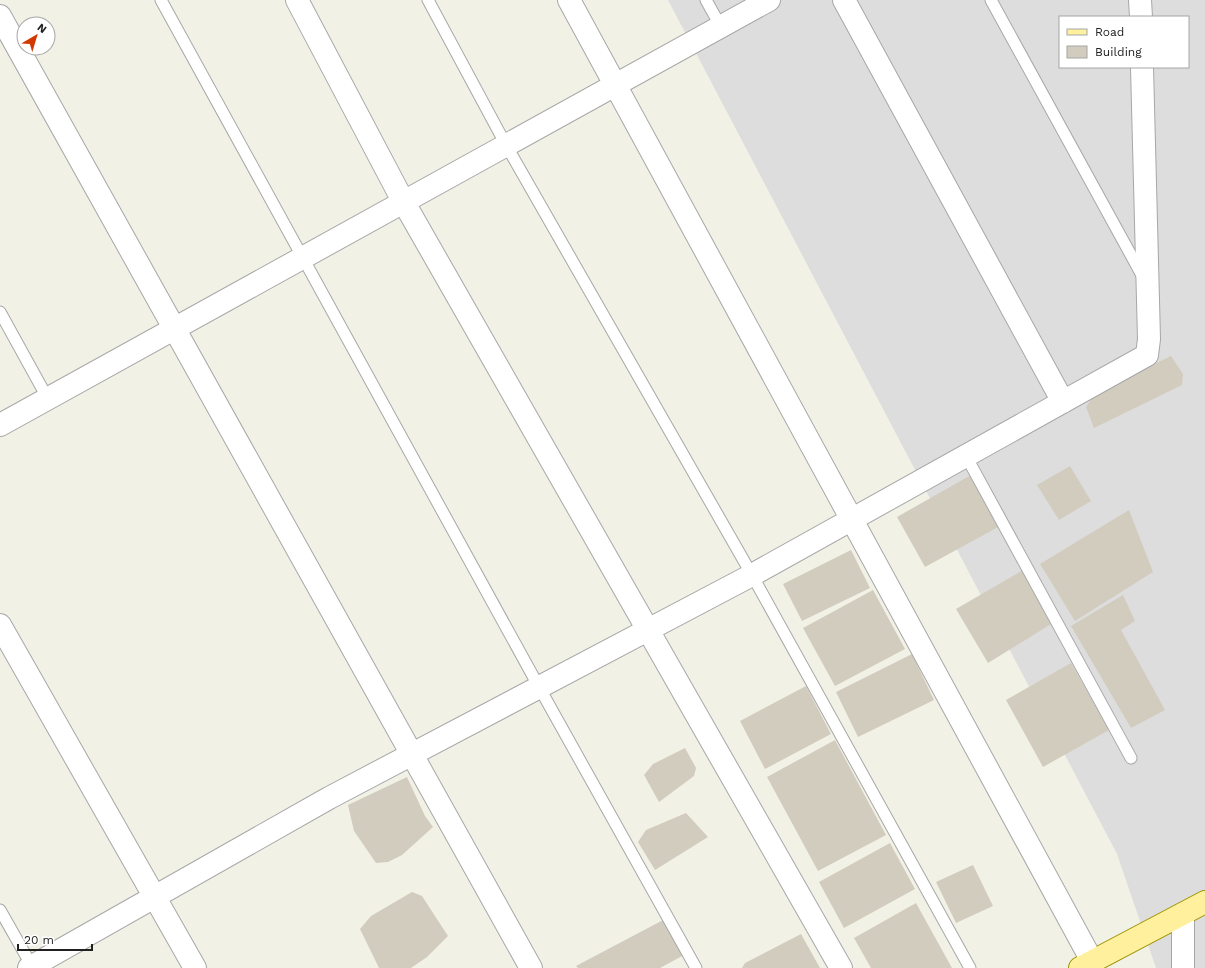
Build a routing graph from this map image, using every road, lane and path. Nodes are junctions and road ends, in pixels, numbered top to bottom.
1 (161, 0) edge
2 (297, 0) edge
3 (428, 0) edge
4 (569, 0) edge
5 (706, 0) edge
6 (769, 0) edge
7 (844, 0) edge
8 (991, 0) edge
9 (1140, 0) edge
10 (0, 16) edge
11 (1141, 16) edge
12 (721, 26) junction
13 (1142, 68) edge
14 (615, 85) junction
15 (506, 145) junction
16 (404, 201) junction
17 (303, 257) junction
18 (1148, 286) junction
19 (0, 312) edge
20 (174, 329) junction
21 (48, 399) junction
22 (1063, 402) junction
23 (0, 425) edge
24 (966, 456) junction
25 (851, 519) junction
26 (752, 575) junction
27 (0, 625) edge
28 (648, 630) junction
29 (539, 687) junction
30 (412, 754) junction
31 (1131, 758) dead end
32 (155, 897) junction
33 (1205, 902) edge
34 (0, 910) edge
35 (1183, 914) junction
36 (1086, 965) edge
37 (31, 967) edge
38 (195, 968) edge
39 (531, 968) edge
40 (696, 968) edge
41 (841, 968) edge
42 (970, 968) edge
43 (1183, 968) edge

1 - 17 lane
2 - 16 street
3 - 15 lane
4 - 14 street
5 - 12 lane
6 - 12 street
7 - 22 street
8 - 18 lane
9 - 11 street
10 - 20 street
12 - 14 street
13 - 18 street
14 - 15 street
14 - 25 street
15 - 16 street
15 - 26 lane
16 - 17 street
16 - 28 street
17 - 20 street
17 - 29 lane
18 - 22 street
19 - 21 lane
20 - 21 street
20 - 30 street
21 - 23 street
22 - 24 street
24 - 25 street
24 - 31 lane
25 - 26 street
25 - 36 street
26 - 28 street
26 - 42 lane
27 - 32 street
28 - 29 street
28 - 41 street
29 - 30 street
29 - 40 lane
30 - 32 street
30 - 39 street
32 - 37 street
32 - 38 street
33 - 35 main road
34 - 37 lane
35 - 36 main road
35 - 43 street

